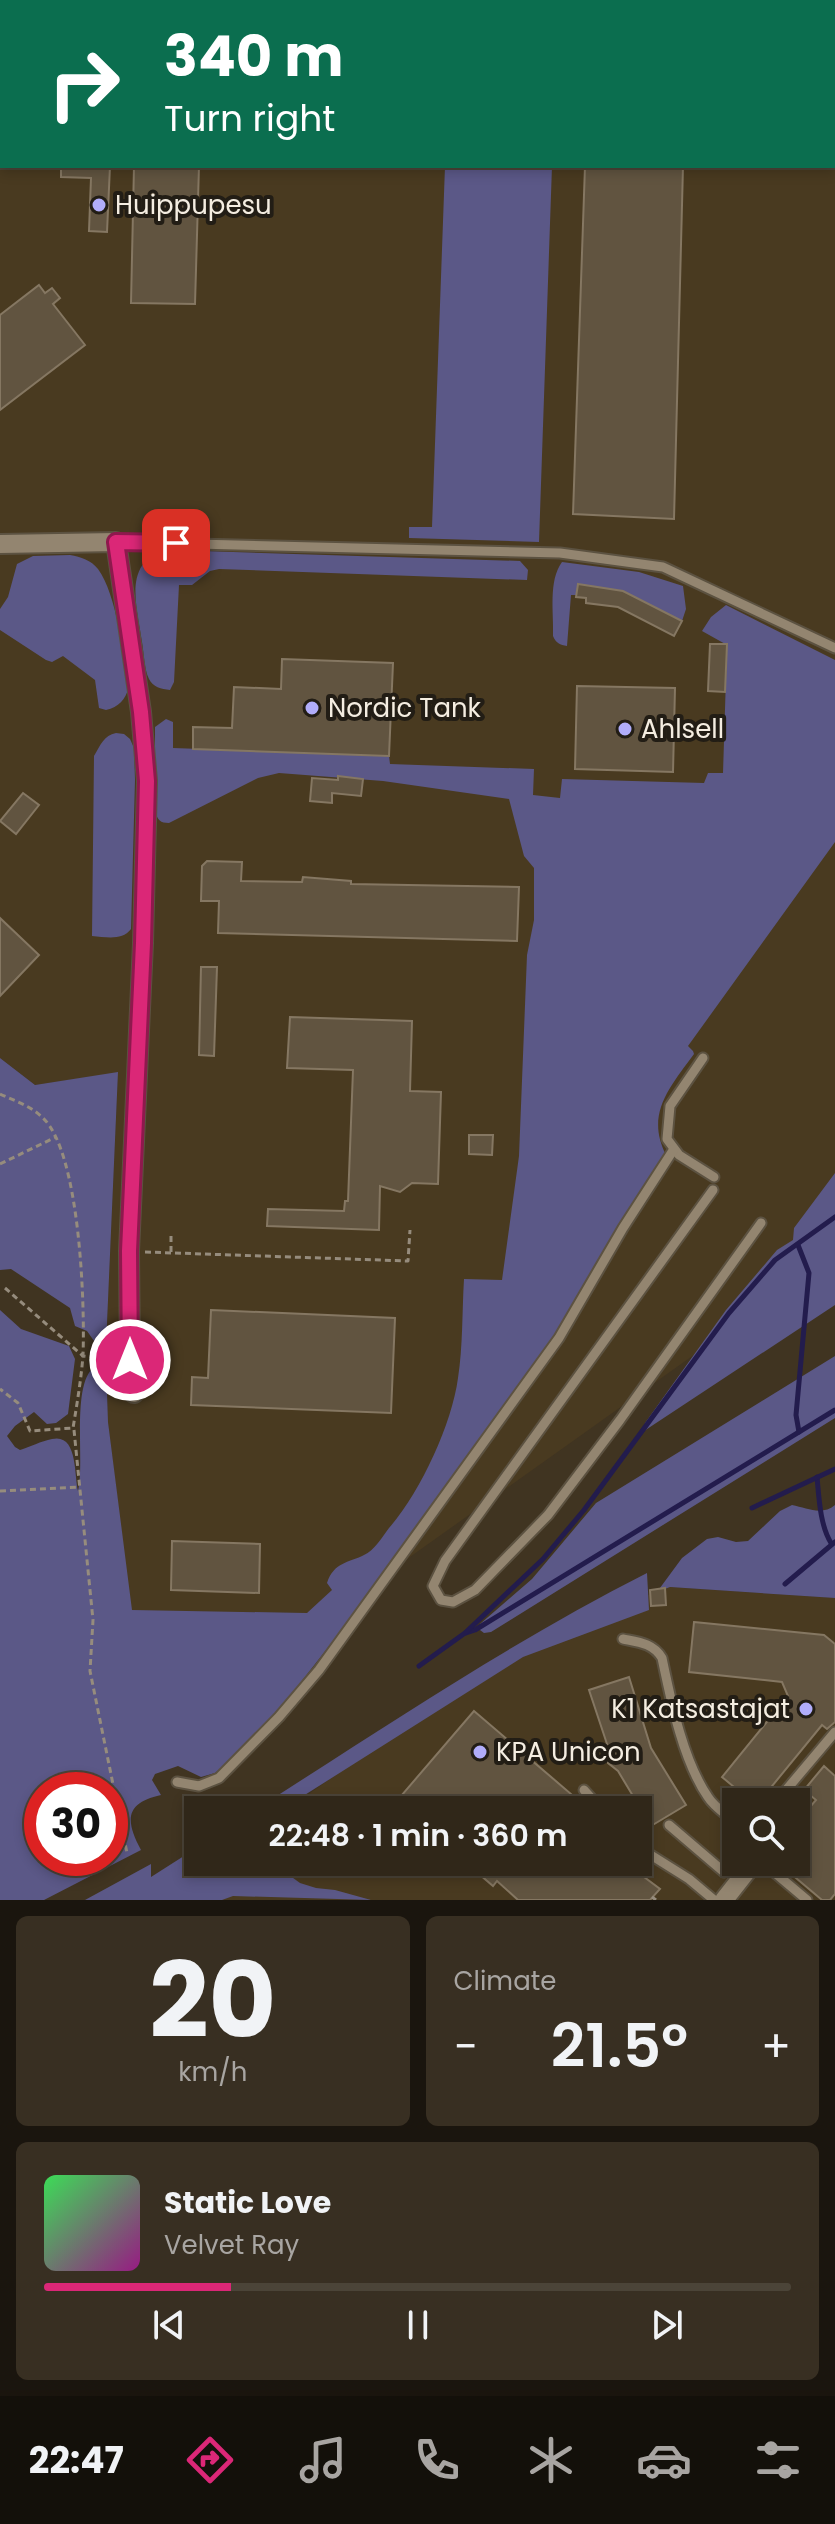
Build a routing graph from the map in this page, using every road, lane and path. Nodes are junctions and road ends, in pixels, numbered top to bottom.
1 (116, 542) junction
2 (0, 544) edge
3 (835, 648) edge
4 (703, 1058) dead end
5 (0, 1094) edge
6 (56, 1137) junction
7 (674, 1149) junction
8 (0, 1164) edge
9 (714, 1177) dead end
10 (713, 1190) dead end
11 (761, 1223) dead end
12 (410, 1230) dead end
13 (171, 1233) dead end
14 (129, 1251) junction
15 (171, 1252) junction
16 (5, 1288) dead end
17 (83, 1356) junction
18 (130, 1360) junction
19 (0, 1389) edge
20 (134, 1393) dead end
21 (73, 1428) junction
22 (79, 1487) junction
23 (0, 1491) edge
24 (623, 1639) dead end
25 (835, 1732) edge
26 (111, 1772) edge
27 (177, 1782) dead end
28 (788, 1788) edge
29 (584, 1790) dead end
30 (589, 1796) edge
31 (722, 1811) edge
32 (669, 1825) dead end
33 (652, 1856) edge
34 (722, 1870) edge
35 (748, 1876) edge
36 (714, 1900) edge
37 (807, 1900) edge

1 - 2 street
1 - 3 lane
1 - 14 street
4 - 7 lane
5 - 6 path
6 - 8 path
6 - 17 path
7 - 9 lane
7 - 27 lane
10 - 11 lane
12 - 15 path
13 - 15 path
14 - 15 path
14 - 18 street
16 - 17 path
17 - 18 path
17 - 21 path
18 - 20 street
19 - 21 path
21 - 22 path
22 - 23 path
22 - 26 path
24 - 31 lane
25 - 28 lane
29 - 30 lane
32 - 34 lane
33 - 36 lane
35 - 37 lane

